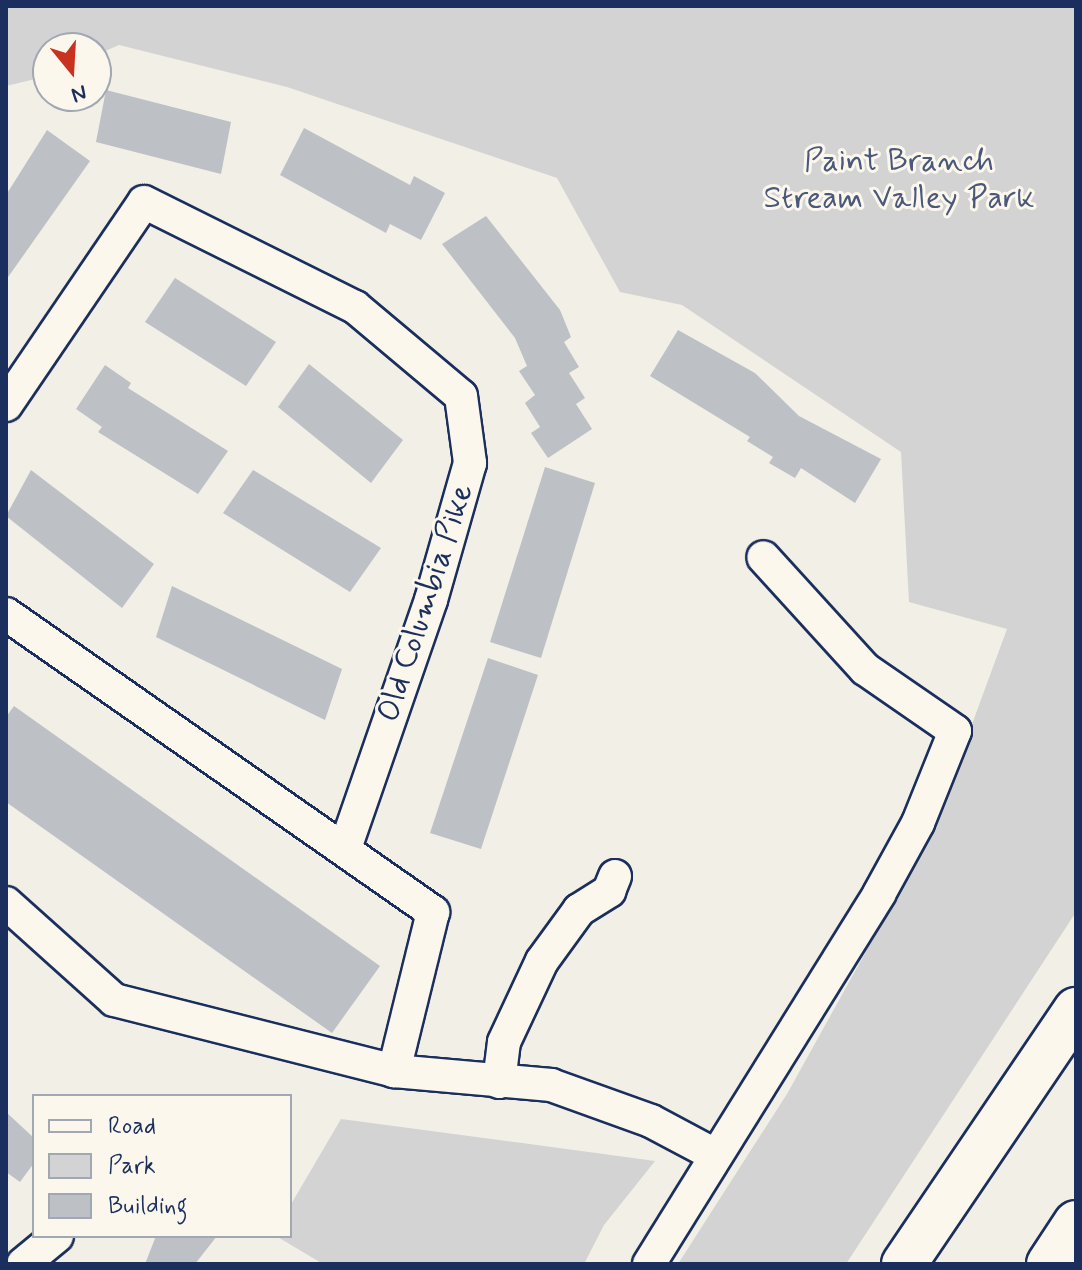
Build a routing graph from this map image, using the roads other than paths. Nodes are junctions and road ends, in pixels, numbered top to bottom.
1 (6, 405) edge
2 (763, 557) dead end
3 (6, 614) edge
4 (345, 848) junction
5 (615, 876) dead end
6 (6, 903) edge
7 (1076, 1010) edge
8 (394, 1071) junction
9 (499, 1082) junction
10 (713, 1154) junction
11 (1076, 1223) edge
12 (55, 1238) edge
13 (23, 1264) edge
14 (649, 1264) edge
15 (904, 1264) edge
16 (1049, 1264) edge

1 - 4 street, Old Columbia Pike
2 - 10 street
3 - 4 street
4 - 8 street
5 - 9 street
6 - 8 street
7 - 15 highway
8 - 9 street
9 - 10 street
10 - 14 street
11 - 16 highway
12 - 13 street

